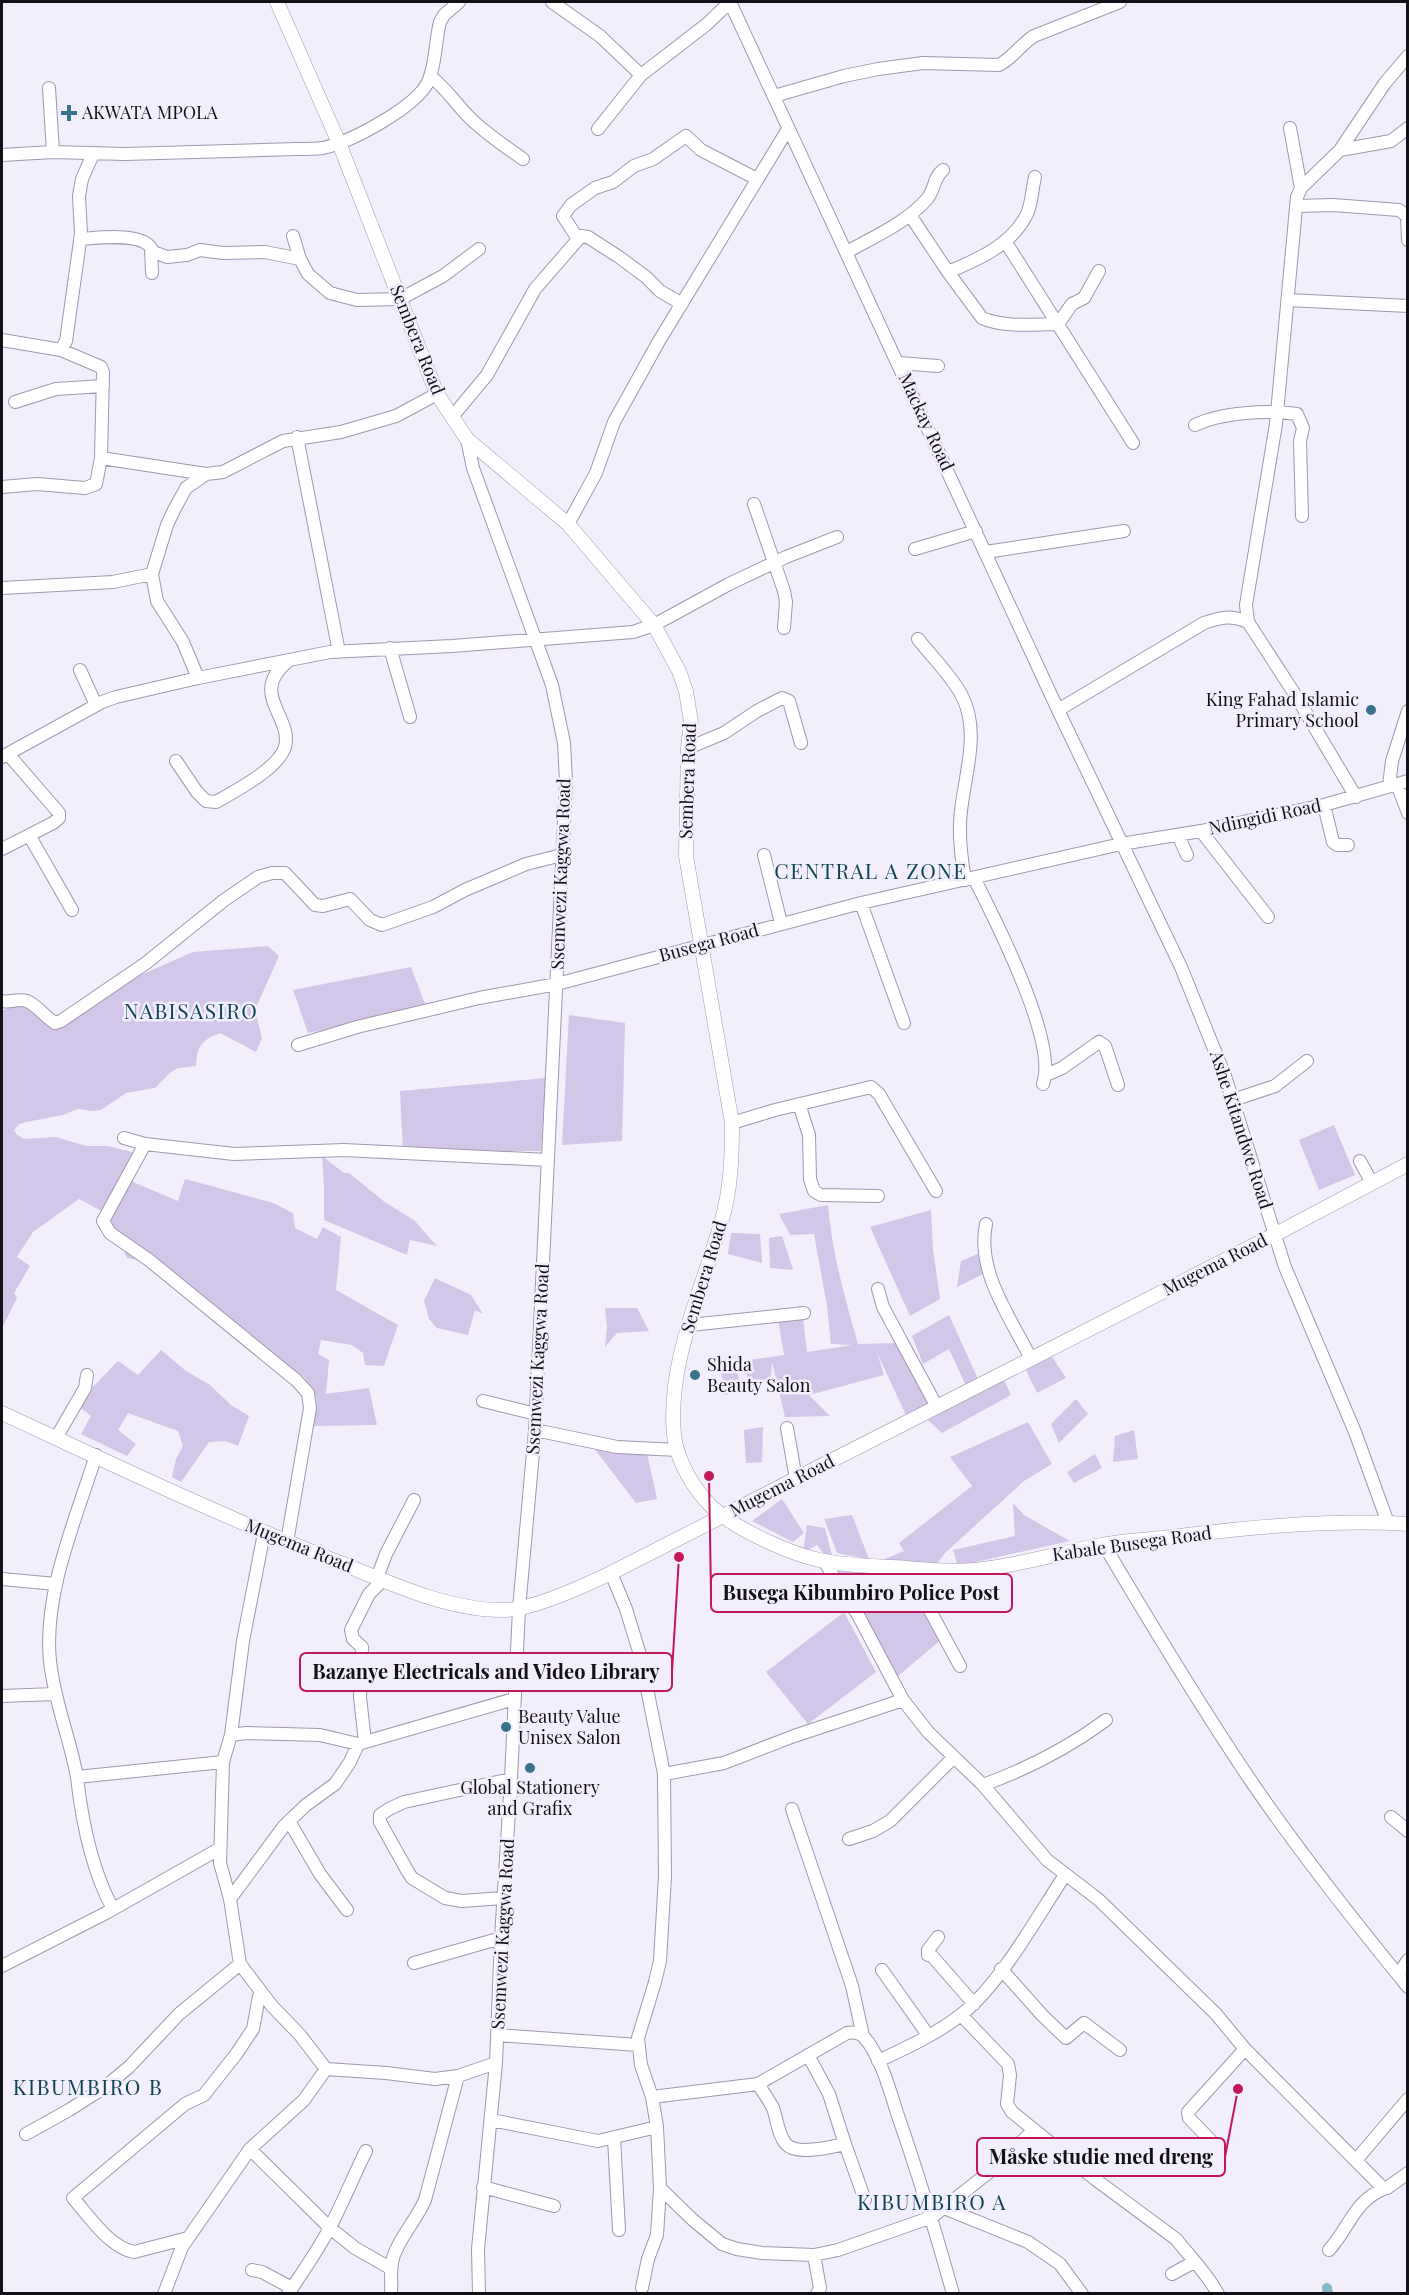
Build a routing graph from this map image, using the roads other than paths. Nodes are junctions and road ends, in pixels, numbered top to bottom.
1 (277, 2) edge
2 (459, 2) edge
3 (552, 2) edge
4 (730, 2) edge
5 (1120, 2) edge
6 (1407, 56) edge
7 (641, 75) junction
8 (430, 76) junction
9 (49, 88) dead end
10 (774, 96) junction
11 (1290, 128) dead end
12 (1407, 128) edge
13 (598, 129) dead end
14 (788, 129) junction
15 (339, 143) junction
16 (1340, 150) junction
17 (53, 152) junction
18 (2, 154) edge
19 (93, 154) junction
20 (523, 159) dead end
21 (943, 170) dead end
22 (1035, 177) dead end
23 (757, 179) junction
24 (1301, 188) junction
25 (1296, 206) junction
26 (910, 215) junction
27 (293, 236) dead end
28 (80, 239) junction
29 (578, 239) junction
30 (1407, 240) edge
31 (1005, 241) junction
32 (479, 249) dead end
33 (152, 251) junction
34 (847, 252) junction
35 (300, 259) junction
36 (948, 272) junction
37 (1099, 272) dead end
38 (152, 273) dead end
39 (400, 299) junction
40 (1288, 300) junction
41 (682, 304) junction
42 (1407, 306) edge
43 (1058, 324) junction
44 (2, 340) edge
45 (61, 350) junction
46 (898, 363) junction
47 (938, 366) dead end
48 (103, 386) junction
49 (437, 394) junction
50 (15, 402) dead end
51 (1277, 413) junction
52 (452, 417) junction
53 (1195, 426) dead end
54 (297, 437) junction
55 (467, 439) junction
56 (1133, 443) dead end
57 (101, 458) junction
58 (206, 474) junction
59 (2, 487) edge
60 (754, 504) dead end
61 (1302, 516) dead end
62 (568, 524) junction
63 (976, 531) junction
64 (1124, 531) dead end
65 (837, 537) dead end
66 (915, 549) dead end
67 (986, 552) junction
68 (774, 562) junction
69 (152, 574) junction
70 (2, 588) edge
71 (1248, 622) junction
72 (654, 625) junction
73 (784, 628) dead end
74 (918, 639) dead end
75 (536, 641) junction
76 (390, 648) junction
77 (339, 652) junction
78 (289, 660) junction
79 (80, 670) dead end
80 (198, 678) junction
81 (96, 705) junction
82 (1058, 710) junction
83 (1407, 711) edge
84 (410, 717) dead end
85 (801, 743) dead end
86 (688, 748) junction
87 (5, 756) edge
88 (176, 761) dead end
89 (1398, 784) edge
90 (1356, 797) junction
91 (1324, 805) junction
92 (1407, 813) edge
93 (1201, 831) junction
94 (29, 835) junction
95 (1178, 835) junction
96 (1121, 844) junction
97 (1348, 845) dead end
98 (2, 849) edge
99 (562, 855) junction
100 (764, 855) dead end
101 (1187, 855) dead end
102 (969, 879) junction
103 (861, 903) junction
104 (72, 910) dead end
105 (1268, 917) dead end
106 (781, 923) junction
107 (701, 945) junction
108 (557, 984) junction
109 (2, 1001) edge
110 (904, 1023) dead end
111 (298, 1045) dead end
112 (1307, 1061) dead end
113 (1118, 1085) dead end
114 (1233, 1100) junction
115 (799, 1104) junction
116 (732, 1123) junction
117 (124, 1138) dead end
118 (145, 1144) junction
119 (548, 1160) junction
120 (1360, 1161) dead end
121 (1407, 1164) edge
122 (1372, 1183) junction
123 (936, 1191) dead end
124 (878, 1196) dead end
125 (986, 1224) dead end
126 (1274, 1235) junction
127 (878, 1289) dead end
128 (804, 1313) dead end
129 (690, 1325) junction
130 (1031, 1359) junction
131 (87, 1375) dead end
132 (483, 1401) dead end
133 (937, 1407) junction
134 (2, 1413) edge
135 (536, 1414) junction
136 (787, 1428) dead end
137 (535, 1430) junction
138 (56, 1438) junction
139 (678, 1450) junction
140 (96, 1455) junction
141 (796, 1479) junction
142 (414, 1500) dead end
143 (724, 1516) junction
144 (1388, 1523) junction
145 (1407, 1524) edge
146 (264, 1533) junction
147 (287, 1542) junction
148 (1104, 1545) junction
149 (824, 1561) junction
150 (907, 1568) junction
151 (611, 1573) junction
152 (2, 1579) edge
153 (380, 1579) junction
154 (56, 1584) junction
155 (519, 1609) junction
156 (960, 1666) dead end
157 (55, 1694) junction
158 (2, 1696) edge
159 (514, 1699) junction
160 (903, 1700) junction
161 (1106, 1720) dead end
162 (231, 1735) junction
163 (362, 1743) junction
164 (953, 1758) junction
165 (223, 1762) junction
166 (664, 1773) junction
167 (77, 1778) junction
168 (511, 1779) junction
169 (983, 1785) junction
170 (792, 1809) dead end
171 (1391, 1817) dead end
172 (288, 1821) junction
173 (1407, 1831) edge
174 (849, 1839) dead end
175 (219, 1848) junction
176 (1065, 1875) junction
177 (503, 1898) junction
178 (230, 1899) junction
179 (113, 1909) junction
180 (347, 1910) dead end
181 (938, 1937) dead end
182 (501, 1938) junction
183 (1407, 1960) edge
184 (414, 1963) dead end
185 (240, 1964) junction
186 (2, 1966) edge
187 (882, 1970) dead end
188 (1001, 1970) junction
189 (1398, 1975) junction
190 (1407, 1987) edge
191 (260, 1991) junction
192 (974, 2004) junction
193 (961, 2015) junction
194 (497, 2035) junction
195 (928, 2035) junction
196 (863, 2036) junction
197 (638, 2045) junction
198 (1245, 2049) junction
199 (1120, 2050) dead end
200 (808, 2055) junction
201 (878, 2061) junction
202 (496, 2063) junction
203 (326, 2068) junction
204 (458, 2076) junction
205 (758, 2084) junction
206 (652, 2097) junction
207 (1407, 2098) edge
208 (491, 2120) junction
209 (657, 2127) junction
210 (1034, 2130) junction
211 (26, 2134) dead end
212 (614, 2138) junction
213 (845, 2144) junction
214 (1217, 2147) dead end
215 (250, 2149) junction
216 (366, 2151) dead end
217 (1357, 2159) junction
218 (1407, 2173) edge
219 (483, 2187) junction
220 (660, 2188) junction
221 (1386, 2188) junction
222 (865, 2200) dead end
223 (554, 2206) dead end
224 (944, 2208) junction
225 (932, 2217) junction
226 (330, 2228) junction
227 (618, 2230) dead end
228 (188, 2238) junction
229 (1329, 2250) dead end
230 (814, 2255) junction
231 (1194, 2262) junction
232 (390, 2268) junction
233 (252, 2270) dead end
234 (1172, 2274) dead end
235 (642, 2288) dead end
236 (290, 2291) edge
237 (164, 2294) edge
238 (391, 2294) edge
239 (479, 2294) edge
240 (817, 2294) edge
241 (953, 2294) edge
242 (1082, 2294) edge
243 (1218, 2294) edge

1 - 15 street, Sembera Road
2 - 8 street
3 - 7 street
4 - 7 street
4 - 10 street, Mackay Road
5 - 10 street
6 - 16 street
7 - 13 street
8 - 15 street
8 - 20 street
9 - 17 street
10 - 14 street, Mackay Road
11 - 24 street
12 - 16 street
14 - 23 street
14 - 34 street, Mackay Road
15 - 19 street
15 - 39 street, Sembera Road
16 - 24 street
17 - 18 street
17 - 19 street
19 - 28 street
21 - 26 street
22 - 31 street
23 - 29 street
23 - 41 street
24 - 25 street
25 - 30 street
25 - 40 street
26 - 34 street
26 - 36 street
27 - 35 street
28 - 33 street
28 - 45 street
29 - 41 street
29 - 52 street
31 - 36 street
31 - 43 street
32 - 39 street
33 - 35 street
33 - 38 street
34 - 46 street, Mackay Road
35 - 39 street
36 - 43 street
37 - 43 street
39 - 49 street, Sembera Road
40 - 42 street
40 - 51 street
41 - 62 street
43 - 56 street
44 - 45 street
45 - 48 street
46 - 47 street
46 - 63 street, Mackay Road
48 - 50 street
48 - 57 street
49 - 52 street, Sembera Road
49 - 54 street
51 - 53 street
51 - 61 street
51 - 71 street
52 - 55 street, Sembera Road
54 - 58 street
54 - 77 street
55 - 62 street, Sembera Road
55 - 75 street, Ssemwezi Kaggwa Road
57 - 58 street
57 - 59 street
58 - 69 street
60 - 68 street
62 - 72 street, Sembera Road
63 - 66 street
63 - 67 street, Mackay Road
64 - 67 street
65 - 68 street
67 - 82 street, Mackay Road
68 - 72 street
68 - 73 street
69 - 70 street
69 - 80 street
71 - 82 street
71 - 90 street
72 - 75 street
72 - 86 street, Sembera Road
74 - 102 street
75 - 76 street
75 - 99 street, Ssemwezi Kaggwa Road
76 - 77 street
76 - 84 street
77 - 78 street
78 - 80 street
78 - 88 street
79 - 81 street
80 - 81 street
81 - 87 street
82 - 96 street, Mackay Road
83 - 89 street
85 - 86 street
86 - 107 street, Sembera Road
87 - 94 street
89 - 90 street, Ndingidi Road
89 - 92 street
90 - 91 street, Ndingidi Road
91 - 93 street, Ndingidi Road
91 - 97 street
93 - 95 street, Ndingidi Road
93 - 105 street
94 - 98 street
94 - 104 street
95 - 96 street, Ndingidi Road
95 - 101 street
96 - 102 street, Busega Road
96 - 114 street, Ashe Kitandwe Road
99 - 108 street, Ssemwezi Kaggwa Road
99 - 109 street
100 - 106 street
102 - 103 street, Busega Road
102 - 113 street
103 - 106 street, Busega Road
103 - 110 street
106 - 107 street, Busega Road
107 - 108 street, Busega Road
107 - 116 street, Sembera Road
108 - 111 street, Busega Road
108 - 119 street, Ssemwezi Kaggwa Road
112 - 114 street
114 - 126 street, Ashe Kitandwe Road
115 - 116 street
115 - 123 street
115 - 124 street
116 - 129 street, Sembera Road
117 - 118 street
118 - 119 street
118 - 147 street
119 - 135 street, Ssemwezi Kaggwa Road
120 - 122 street
121 - 122 street, Mugema Road
122 - 126 street, Mugema Road
125 - 130 street
126 - 130 street, Mugema Road
126 - 144 street, Ashe Kitandwe Road
127 - 133 street
128 - 129 street
129 - 139 street, Sembera Road
130 - 133 street, Mugema Road
131 - 138 street
132 - 135 street
133 - 141 street, Mugema Road
134 - 138 street, Mugema Road
135 - 137 street, Ssemwezi Kaggwa Road
136 - 141 street
137 - 139 street
137 - 155 street, Ssemwezi Kaggwa Road
138 - 140 street, Mugema Road
139 - 143 street, Sembera Road
140 - 146 street, Mugema Road
140 - 154 street
141 - 143 street, Mugema Road
142 - 153 street
143 - 149 street, Kabale Busega Road
143 - 151 street, Mugema Road
144 - 145 street, Kabale Busega Road
144 - 148 street, Kabale Busega Road
146 - 147 street, Mugema Road
146 - 162 street
147 - 153 street, Mugema Road
148 - 150 street, Kabale Busega Road
148 - 189 street
149 - 150 street, Kabale Busega Road
149 - 160 street
150 - 156 street
151 - 155 street, Mugema Road
151 - 166 street
152 - 154 street
153 - 155 street, Mugema Road
153 - 163 street
154 - 157 street
155 - 159 street, Ssemwezi Kaggwa Road
157 - 158 street
157 - 167 street
159 - 163 street
159 - 168 street, Ssemwezi Kaggwa Road
160 - 164 street
160 - 166 street
161 - 169 street
162 - 163 street
162 - 165 street
163 - 172 street
164 - 169 street
164 - 174 street
165 - 167 street
165 - 175 street
166 - 197 street
167 - 179 street
168 - 177 street, Ssemwezi Kaggwa Road
168 - 177 street
169 - 176 street
170 - 196 street
171 - 173 street
172 - 178 street
172 - 180 street
175 - 178 street
175 - 179 street
176 - 188 street
176 - 198 street
177 - 182 street, Ssemwezi Kaggwa Road
178 - 185 street
179 - 186 street
181 - 192 street
182 - 184 street
182 - 194 street, Ssemwezi Kaggwa Road
183 - 189 street
185 - 191 street
185 - 211 street
187 - 195 street
188 - 192 street
188 - 199 street
189 - 190 street
191 - 203 street
191 - 228 street
192 - 193 street
193 - 195 street
193 - 210 street
194 - 197 street
194 - 202 street, Ssemwezi Kaggwa Road
195 - 201 street
196 - 200 street
196 - 201 street
197 - 206 street
198 - 214 street
198 - 217 street
200 - 205 street
200 - 213 street
201 - 225 street
202 - 204 street
202 - 208 street, Ssemwezi Kaggwa Road
203 - 204 street
203 - 215 street
204 - 232 street
205 - 206 street
205 - 213 street
206 - 209 street
207 - 217 street
208 - 212 street
208 - 219 street, Ssemwezi Kaggwa Road
209 - 212 street
209 - 220 street
210 - 224 street
210 - 231 street
212 - 227 street
213 - 222 street
215 - 226 street
215 - 228 street
216 - 226 street
217 - 221 street
218 - 221 street
219 - 223 street
219 - 239 street, Ssemwezi Kaggwa Road
220 - 230 street
220 - 235 street
221 - 229 street
224 - 225 street
224 - 242 street
225 - 230 street
225 - 241 street
226 - 232 street
226 - 236 street
228 - 237 street
230 - 240 street
231 - 234 street
231 - 243 street
232 - 238 street
233 - 236 street

